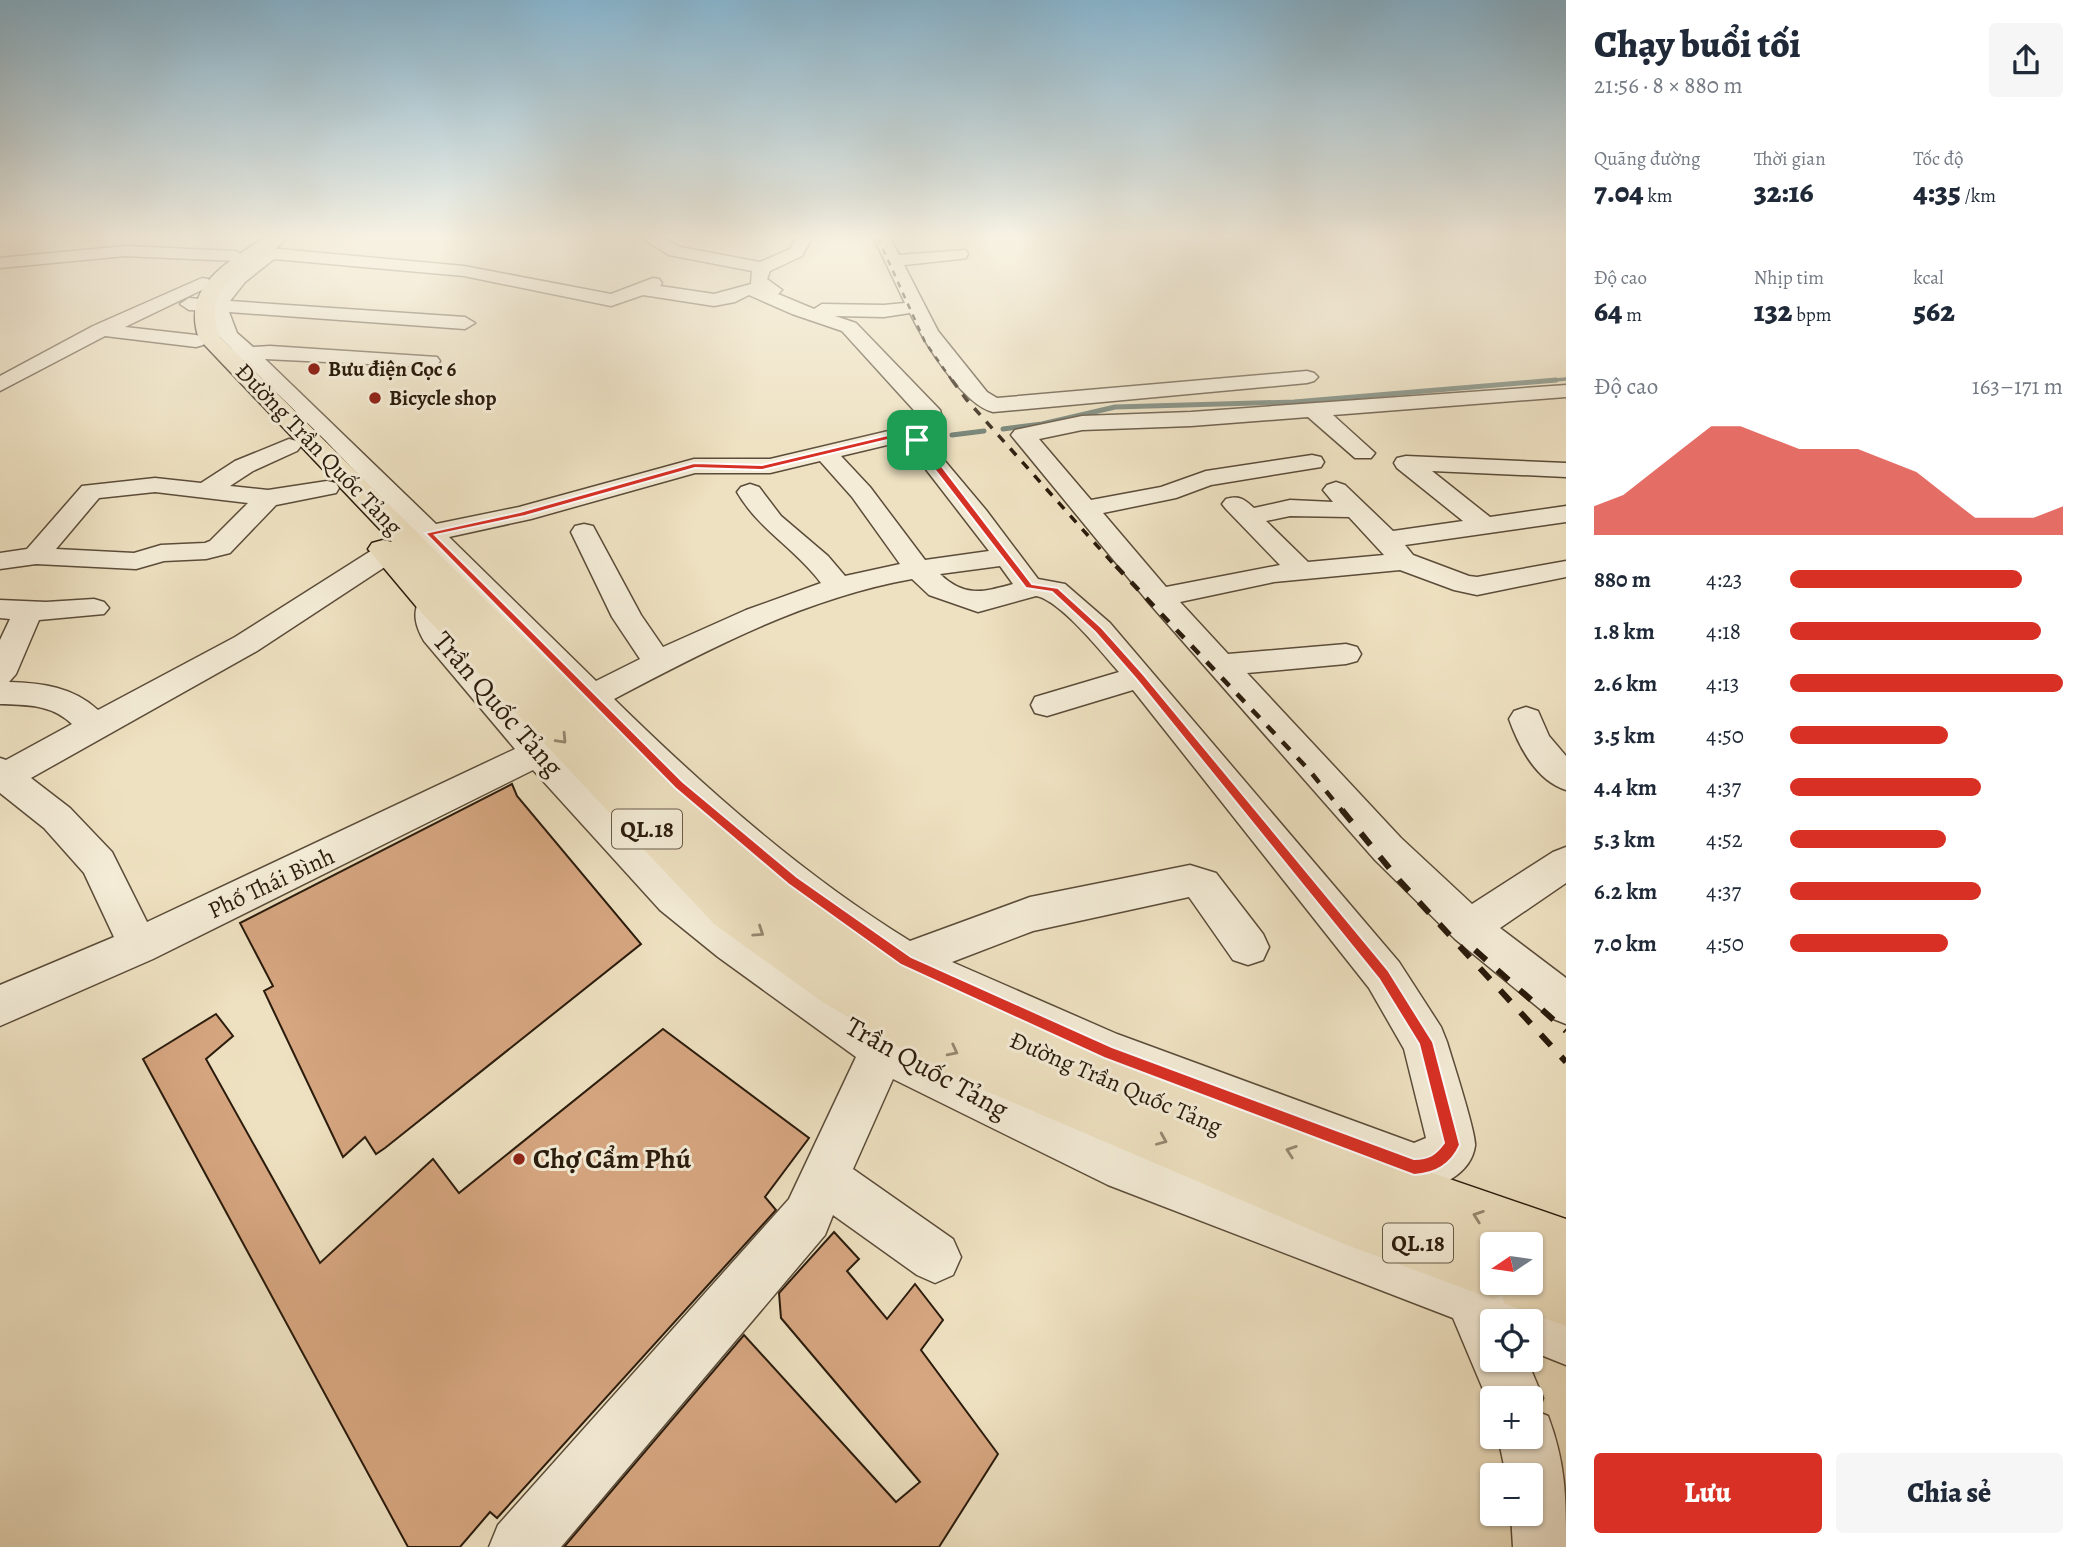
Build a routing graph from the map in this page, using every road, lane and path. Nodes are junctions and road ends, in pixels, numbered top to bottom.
1 (164, 310) edge
2 (164, 310) edge
3 (243, 310) edge
4 (253, 310) edge
5 (253, 310) edge
6 (283, 310) edge
7 (381, 310) edge
8 (800, 310) edge
9 (832, 310) edge
10 (911, 310) edge
11 (917, 310) edge
12 (100, 330) junction
13 (385, 358) junction
14 (430, 361) dead end
15 (1307, 377) dead end
16 (0, 385) edge
17 (1566, 391) edge
18 (1315, 411) junction
19 (912, 436) junction
20 (289, 446) junction
21 (825, 453) junction
22 (1363, 453) dead end
23 (1312, 462) dead end
24 (1566, 470) edge
25 (327, 488) junction
26 (1336, 490) dead end
27 (205, 491) junction
28 (750, 492) dead end
29 (268, 498) junction
30 (1086, 509) junction
31 (1357, 510) junction
32 (1566, 514) edge
33 (1485, 525) junction
34 (584, 532) dead end
35 (429, 533) junction
36 (1395, 551) junction
37 (387, 553) junction
38 (36, 556) junction
39 (1007, 557) junction
40 (0, 561) edge
41 (917, 568) junction
42 (1301, 571) junction
43 (1560, 575) edge
44 (839, 588) junction
45 (1032, 588) junction
46 (1159, 597) junction
47 (431, 604) junction
48 (94, 608) dead end
49 (14, 610) edge
50 (1346, 654) dead end
51 (658, 663) junction
52 (1221, 666) junction
53 (0, 674) edge
54 (1140, 677) junction
55 (0, 693) edge
56 (591, 697) junction
57 (1047, 705) dead end
58 (1526, 719) dead end
59 (96, 728) junction
60 (538, 753) junction
61 (1, 775) edge
62 (1566, 777) edge
63 (1566, 863) edge
64 (1469, 927) junction
65 (138, 946) junction
66 (1248, 947) dead end
67 (906, 961) junction
68 (1566, 1004) edge
69 (0, 1006) edge
70 (883, 1050) junction
71 (826, 1180) junction
72 (1350, 1195) junction
73 (1566, 1247) edge
74 (935, 1257) dead end
75 (1566, 1297) edge
76 (1492, 1309) edge
77 (1498, 1309) edge
78 (1523, 1309) edge
79 (1543, 1329) edge
80 (1566, 1338) edge
81 (1530, 1449) edge
82 (520, 1547) edge
83 (1544, 1547) edge

1 - 12 street
2 - 12 street
3 - 20 highway, Đường Trần Quốc Tảng / QL.18
4 - 35 street
72 -> 5 highway, Đường Trần Quốc Tảng / QL.18
6 - 13 street
7 - 13 street
8 - 19 street
9 - 10 street
11 - 15 street
12 - 16 street
13 - 14 street
17 - 18 street
18 - 22 street
18 - 30 street
19 - 21 street
19 - 39 street
20 - 25 highway, Đường Trần Quốc Tảng / QL.18
20 - 27 street
21 - 35 street
21 - 41 street
23 - 30 street
24 - 33 street
25 - 29 street
25 - 37 highway, Đường Trần Quốc Tảng / QL.18
26 - 31 street
27 - 29 street
27 - 38 street
28 - 44 street
29 - 38 street
30 - 46 street
31 - 36 street
31 - 42 street
32 - 33 street
33 - 36 street
34 - 51 street
35 - 56 street
36 - 42 street
36 - 43 street
37 - 47 highway, Đường Trần Quốc Tảng / QL.18
37 - 59 street
38 - 40 street
39 - 41 street
39 - 45 street
41 - 44 street
41 - 45 street
42 - 46 street
44 - 51 street
45 - 54 street
46 - 52 street
47 - 60 street, Trần Quốc Tảng
47 -> 72 highway, Đường Trần Quốc Tảng / QL.18
48 - 49 street
49 - 53 street
50 - 52 street
51 - 56 street
52 - 64 street
54 - 57 street
54 - 67 street
55 - 59 street
56 - 67 street
58 - 62 street
59 - 61 street
60 - 65 street, Phố Thái Bình
60 - 70 street, Trần Quốc Tảng
61 - 65 street
63 - 64 street
64 - 68 street
65 - 69 street, Phố Thái Bình
66 - 67 street
70 - 71 street
70 - 76 street, Trần Quốc Tảng
71 - 74 street
71 - 82 street
73 -> 72 highway, Đường Trần Quốc Tảng / QL.18
72 - 77 highway, Đường Trần Quốc Tảng / QL.18
75 - 78 highway, Đường Trần Quốc Tảng / QL.18
79 - 80 street, Trần Quốc Tảng
81 - 83 street

